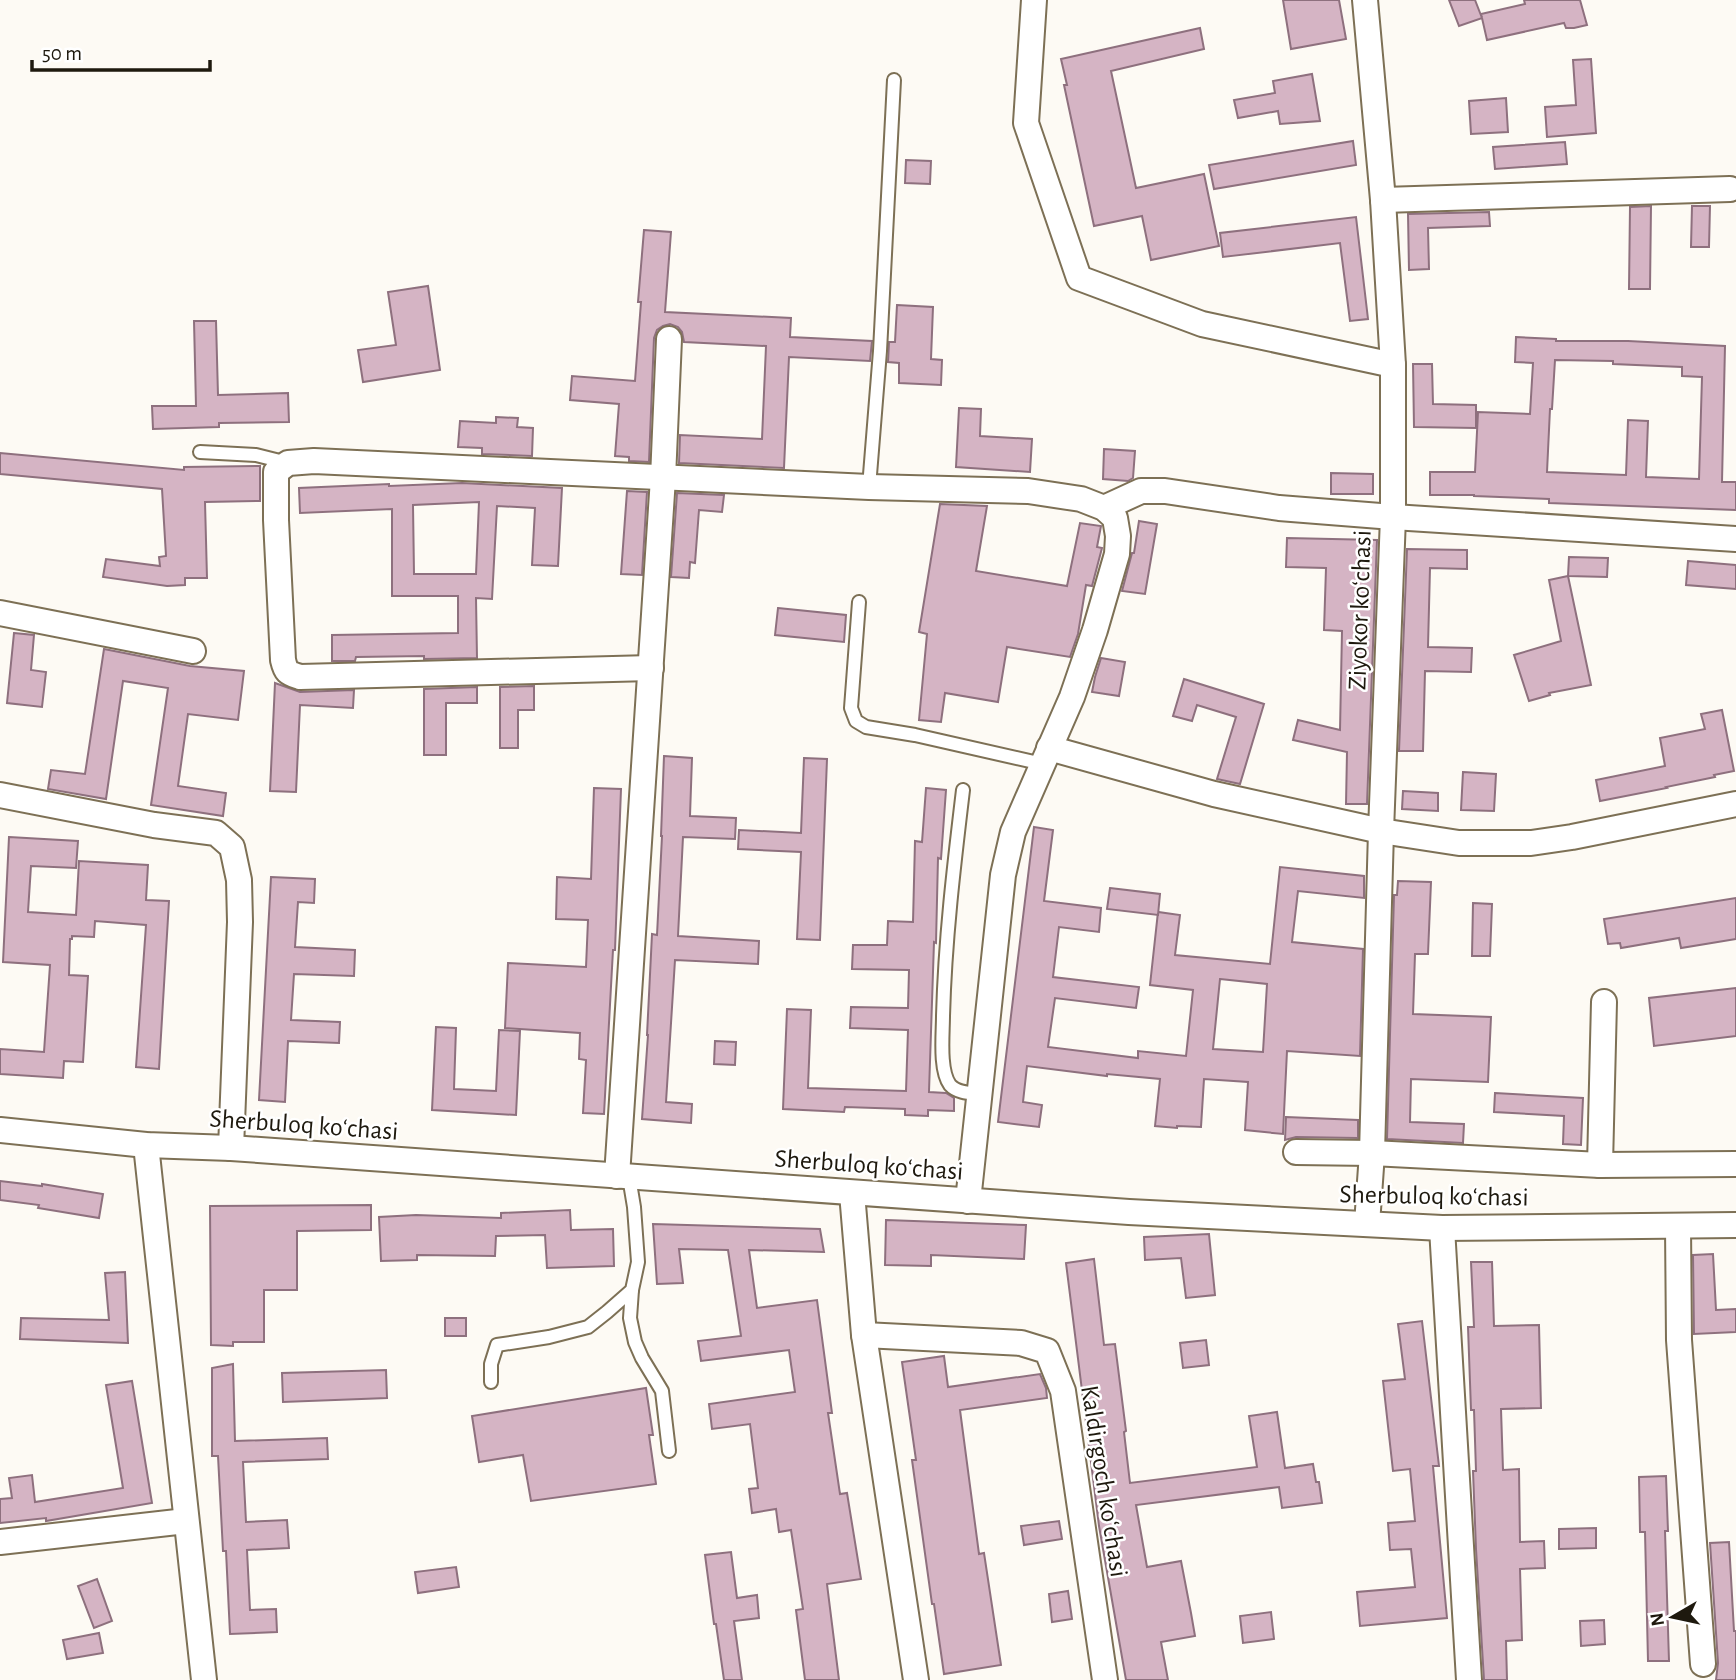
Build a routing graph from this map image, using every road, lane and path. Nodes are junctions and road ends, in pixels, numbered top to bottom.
1 (1034, 0) edge
2 (1365, 0) edge
3 (894, 80) dead end
4 (1730, 189) dead end
5 (1383, 201) junction
6 (669, 339) dead end
7 (1393, 365) junction
8 (200, 452) dead end
9 (288, 463) junction
10 (663, 478) junction
11 (869, 487) junction
12 (1104, 508) junction
13 (1393, 517) junction
14 (1736, 539) edge
15 (859, 602) dead end
16 (0, 613) edge
17 (193, 651) dead end
18 (651, 668) junction
19 (1046, 756) junction
20 (963, 790) dead end
21 (0, 795) edge
22 (1736, 804) edge
23 (1381, 831) junction
24 (1604, 1002) dead end
25 (980, 1094) junction
26 (0, 1130) edge
27 (146, 1145) junction
28 (231, 1148) junction
29 (1296, 1152) dead end
30 (1371, 1153) junction
31 (1736, 1164) edge
32 (1600, 1165) junction
33 (623, 1177) junction
34 (852, 1193) junction
35 (968, 1201) junction
36 (1367, 1224) junction
37 (1736, 1225) edge
38 (1678, 1226) junction
39 (1442, 1228) junction
40 (632, 1290) junction
41 (864, 1335) junction
42 (491, 1382) dead end
43 (670, 1451) dead end
44 (186, 1521) junction
45 (0, 1542) edge
46 (1703, 1664) dead end
47 (204, 1680) edge
48 (916, 1680) edge
49 (1105, 1680) edge
50 (1469, 1680) edge

1 - 7 street
2 - 5 street, Ziyokor koʻchasi
3 - 11 lane
4 - 5 street
5 - 7 street, Ziyokor koʻchasi
6 - 10 street
7 - 13 street, Ziyokor koʻchasi
8 - 9 lane
9 - 10 street
9 - 18 street
10 - 11 street
10 - 18 street
11 - 12 street
12 - 13 street
12 - 19 street
13 - 14 street
13 - 23 street, Ziyokor koʻchasi
15 - 19 lane
16 - 17 street
18 - 33 street
19 - 23 street
19 - 25 street
20 - 25 lane
21 - 28 street
22 - 23 street
23 - 30 street, Ziyokor koʻchasi
24 - 32 street
25 - 35 street
26 - 27 street, Sherbuloq koʻchasi
27 - 28 street, Sherbuloq koʻchasi
27 - 44 street
28 - 33 street, Sherbuloq koʻchasi
29 - 30 street
30 - 32 street
30 - 36 street, Ziyokor koʻchasi
31 - 32 street
33 - 34 street, Sherbuloq koʻchasi
33 - 40 lane
34 - 35 street, Sherbuloq koʻchasi
34 - 41 street
35 - 36 street, Sherbuloq koʻchasi
36 - 39 street, Sherbuloq koʻchasi
37 - 38 street, Sherbuloq koʻchasi
38 - 39 street, Sherbuloq koʻchasi
38 - 46 street
39 - 50 street
40 - 42 lane
40 - 43 lane
41 - 48 street
41 - 49 street, Kaldirgoch koʻchasi
44 - 45 street
44 - 47 street

